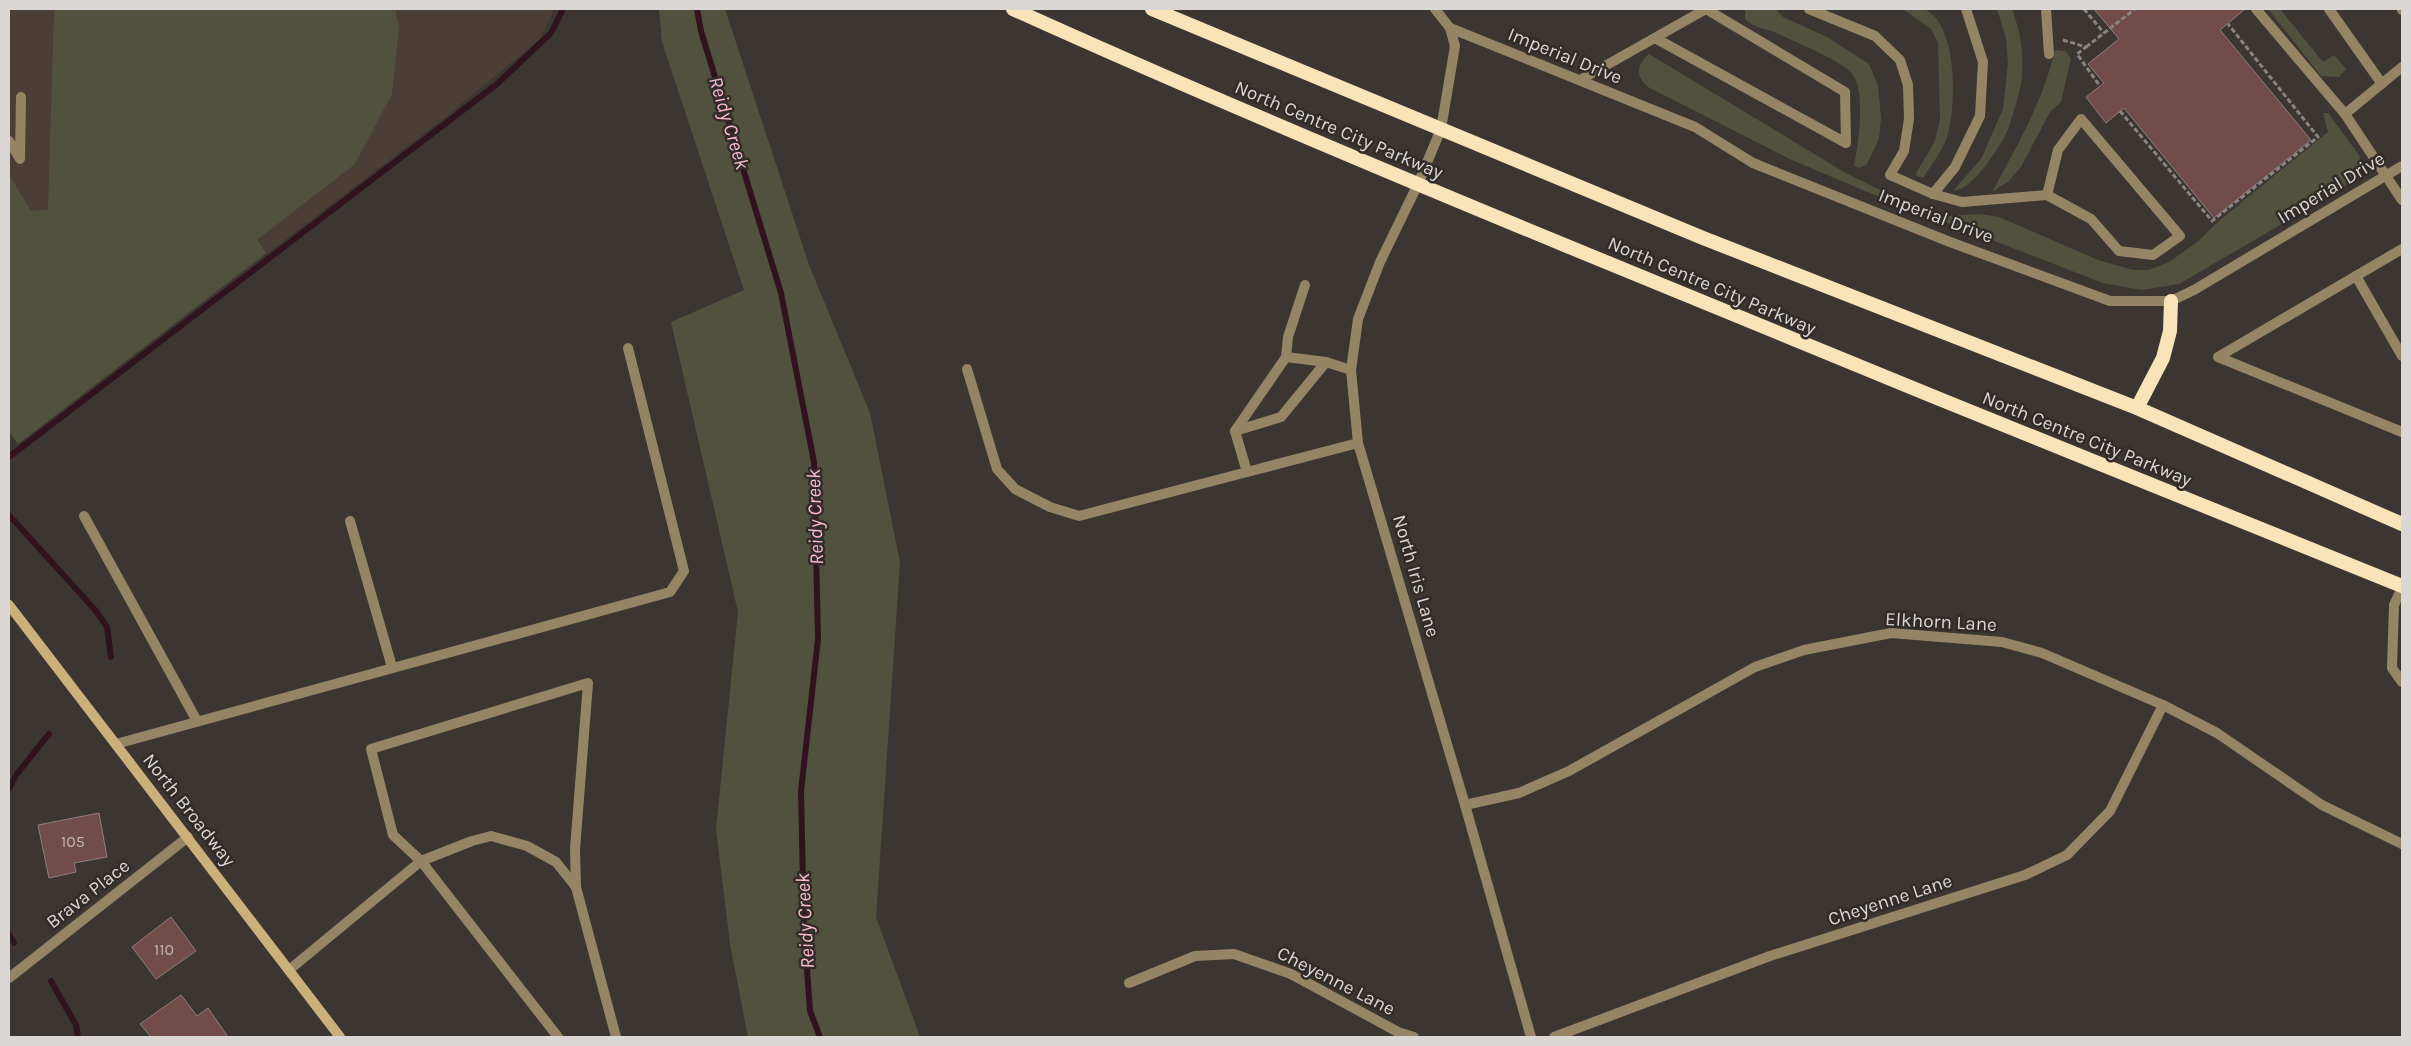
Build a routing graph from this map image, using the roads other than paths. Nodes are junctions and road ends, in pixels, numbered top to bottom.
1 (1013, 9) edge
2 (1152, 9) edge
3 (1435, 9) edge
4 (1706, 9) edge
5 (1809, 9) edge
6 (1966, 9) edge
7 (2046, 9) edge
8 (2256, 9) edge
9 (2329, 9) edge
10 (1450, 28) junction
11 (1655, 38) junction
12 (2048, 54) dead end
13 (2402, 67) edge
14 (1580, 80) junction
15 (2382, 84) junction
16 (21, 97) dead end
17 (2345, 114) junction
18 (1441, 129) junction
19 (9, 141) edge
20 (2402, 166) edge
21 (2387, 175) junction
22 (1418, 184) junction
23 (1933, 194) junction
24 (2047, 195) junction
25 (2402, 200) edge
26 (2402, 249) edge
27 (2356, 276) junction
28 (1305, 285) dead end
29 (2171, 301) junction
30 (628, 348) dead end
31 (2402, 356) edge
32 (1286, 357) junction
33 (1326, 362) junction
34 (967, 369) dead end
35 (1351, 370) junction
36 (2137, 408) junction
37 (1235, 431) junction
38 (2402, 432) edge
39 (1358, 444) junction
40 (1247, 472) junction
41 (84, 516) dead end
42 (350, 521) dead end
43 (2402, 524) edge
44 (2402, 587) edge
45 (9, 606) edge
46 (392, 667) junction
47 (2402, 682) edge
48 (2163, 706) junction
49 (197, 721) junction
50 (116, 744) junction
51 (1465, 805) junction
52 (188, 838) junction
53 (2402, 844) edge
54 (422, 861) junction
55 (576, 887) junction
56 (288, 970) junction
57 (9, 978) edge
58 (1129, 983) dead end
59 (340, 1037) edge
60 (558, 1037) edge
61 (616, 1037) edge
62 (1414, 1037) edge
63 (1530, 1037) edge
64 (1554, 1037) edge

1 - 22 highway, North Centre City Parkway
2 - 18 highway, North Centre City Parkway
3 - 10 street
4 - 11 street
4 - 11 street
5 - 23 street
6 - 23 street
7 - 12 street
8 - 17 street
9 - 15 street
10 - 14 street, Imperial Drive
10 - 18 street, North Iris Lane
11 - 14 street
13 - 15 street
14 - 29 street, Imperial Drive
15 - 17 street
16 - 19 street
17 - 21 street
18 - 22 street, North Iris Lane
18 - 36 highway, North Centre City Parkway
20 - 21 street, Imperial Drive
21 - 25 street
21 - 29 street, Imperial Drive
22 - 35 street, North Iris Lane
22 - 44 highway, North Centre City Parkway
23 - 24 street
24 - 24 street
26 - 27 street
27 - 31 street
27 - 38 street
28 - 32 street
29 - 36 highway
30 - 46 street
32 - 33 street
32 - 37 street
33 - 35 street
33 - 37 street
34 - 40 street
35 - 39 street, North Iris Lane
36 - 43 highway, North Centre City Parkway
37 - 40 street
39 - 40 street
39 - 51 street, North Iris Lane
41 - 49 street
42 - 46 street
44 - 47 street
45 - 50 main road, North Broadway
46 - 49 street
48 - 51 street, Elkhorn Lane
48 - 53 street, Elkhorn Lane
48 - 64 street, Cheyenne Lane
49 - 50 street
50 - 52 main road, North Broadway
51 - 63 street, North Iris Lane
52 - 56 main road, North Broadway
52 - 57 street, Brava Place
54 - 55 street
54 - 55 street
54 - 56 street
54 - 60 street
55 - 61 street
56 - 59 main road, North Broadway
58 - 62 street, Cheyenne Lane

